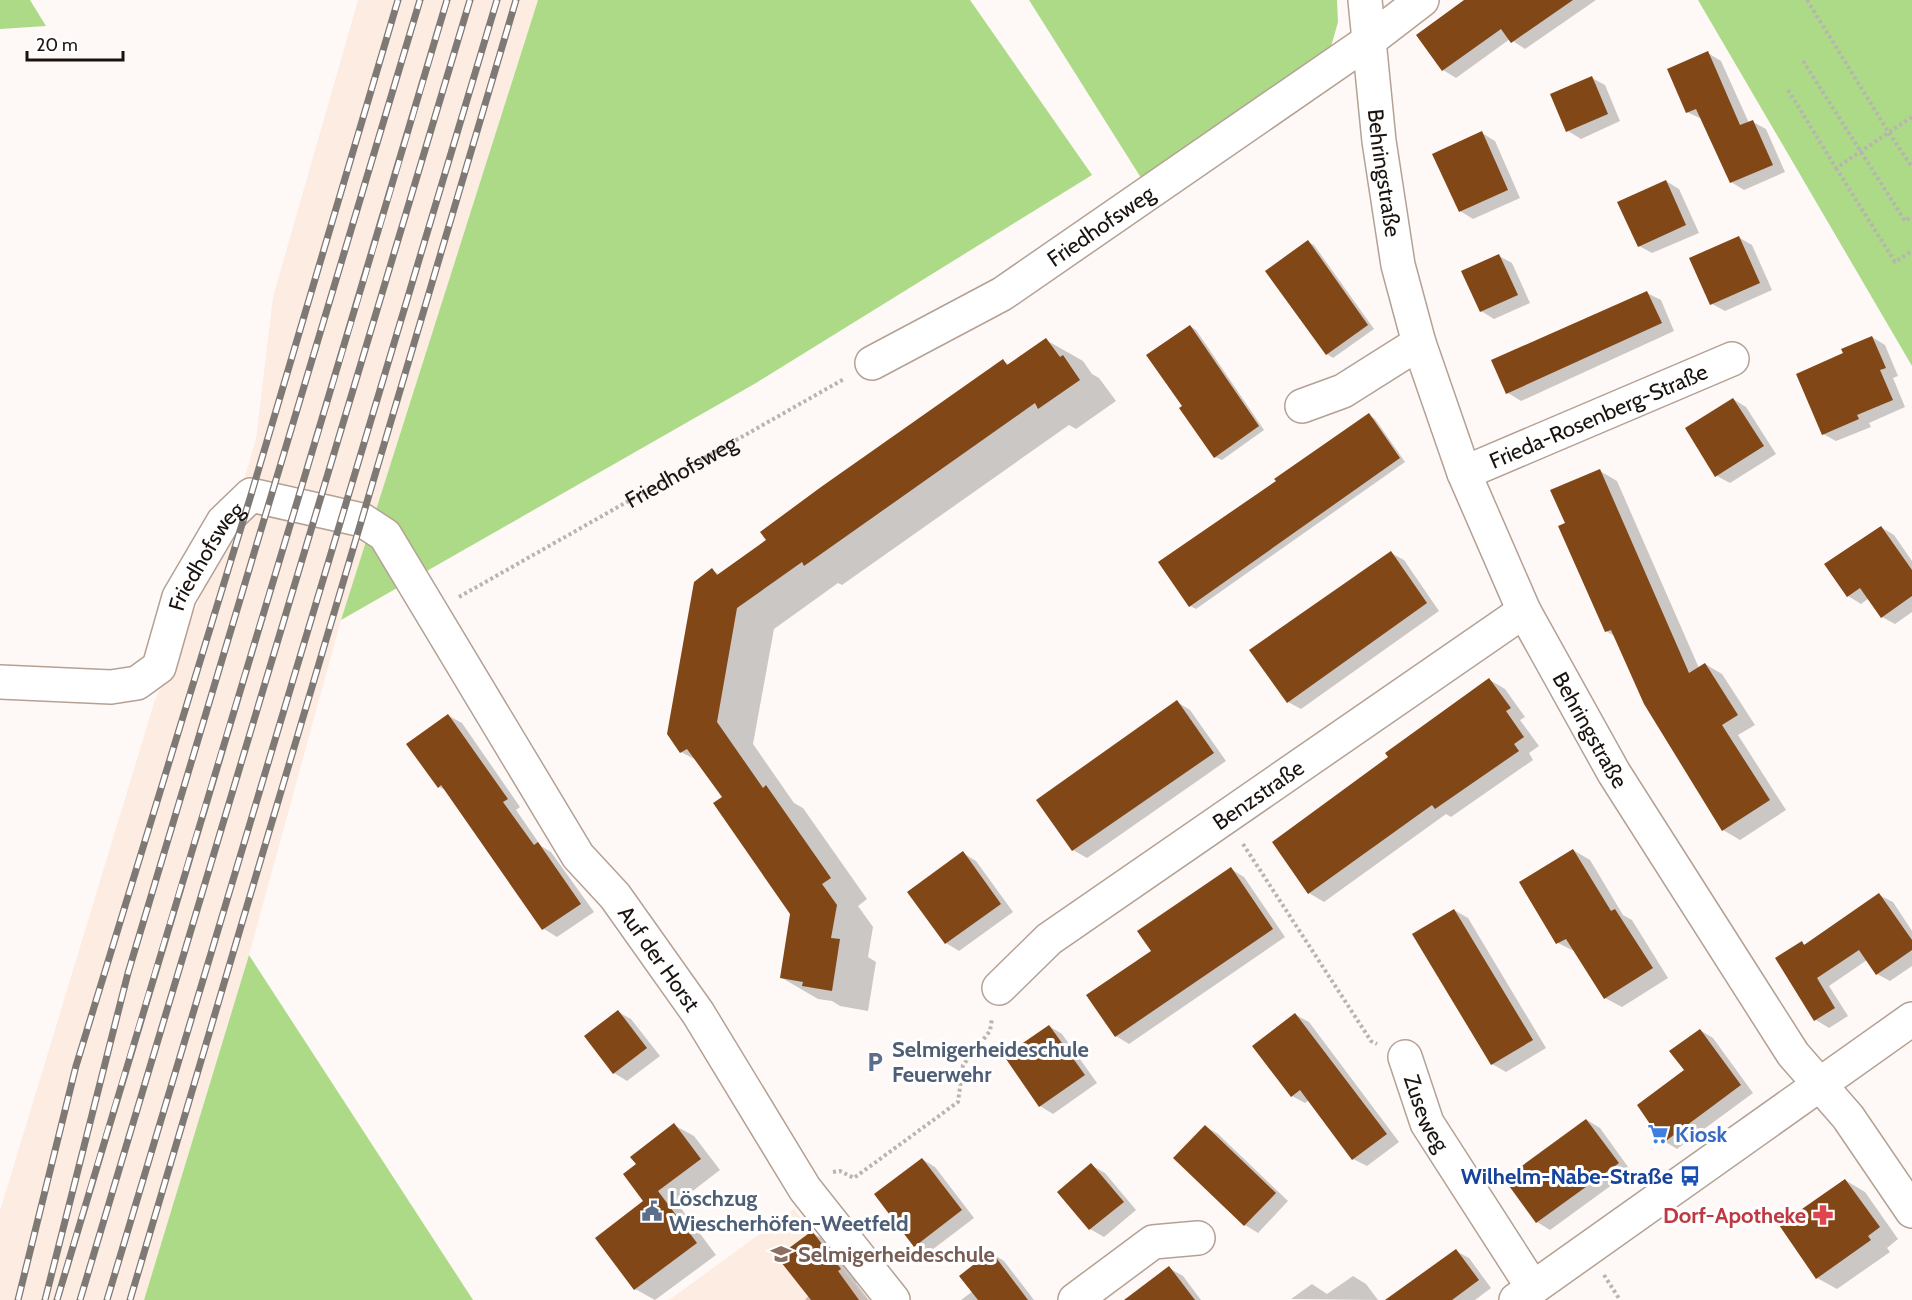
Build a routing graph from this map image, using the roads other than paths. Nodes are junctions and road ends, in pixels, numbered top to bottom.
1 (1365, 0) edge
2 (1422, 0) edge
3 (1370, 40) junction
4 (1419, 343) junction
5 (1732, 358) dead end
6 (872, 363) road end
7 (1302, 406) dead end
8 (1464, 473) junction
9 (1524, 611) junction
10 (432, 612) joint
11 (0, 682) edge
12 (999, 988) road end
13 (1912, 1020) edge
14 (1405, 1057) road end
15 (1820, 1085) junction
16 (1912, 1211) edge
17 (1198, 1238) dead end
18 (1525, 1294) edge
19 (893, 1300) edge
20 (1075, 1300) edge

1 - 3 street, Behringstraße
2 - 3 street, Friedhofsweg
3 - 4 street, Behringstraße
3 - 6 street, Friedhofsweg
4 - 7 street
4 - 8 street, Behringstraße
5 - 8 street, Frieda-Rosenberg-Straße
8 - 9 street, Behringstraße
9 - 12 street, Benzstraße
9 - 15 street, Behringstraße
10 - 11 street, Friedhofsweg
10 - 19 street, Auf der Horst
13 - 15 street
14 - 18 street, Zuseweg
15 - 16 street
15 - 18 street
17 - 20 street

